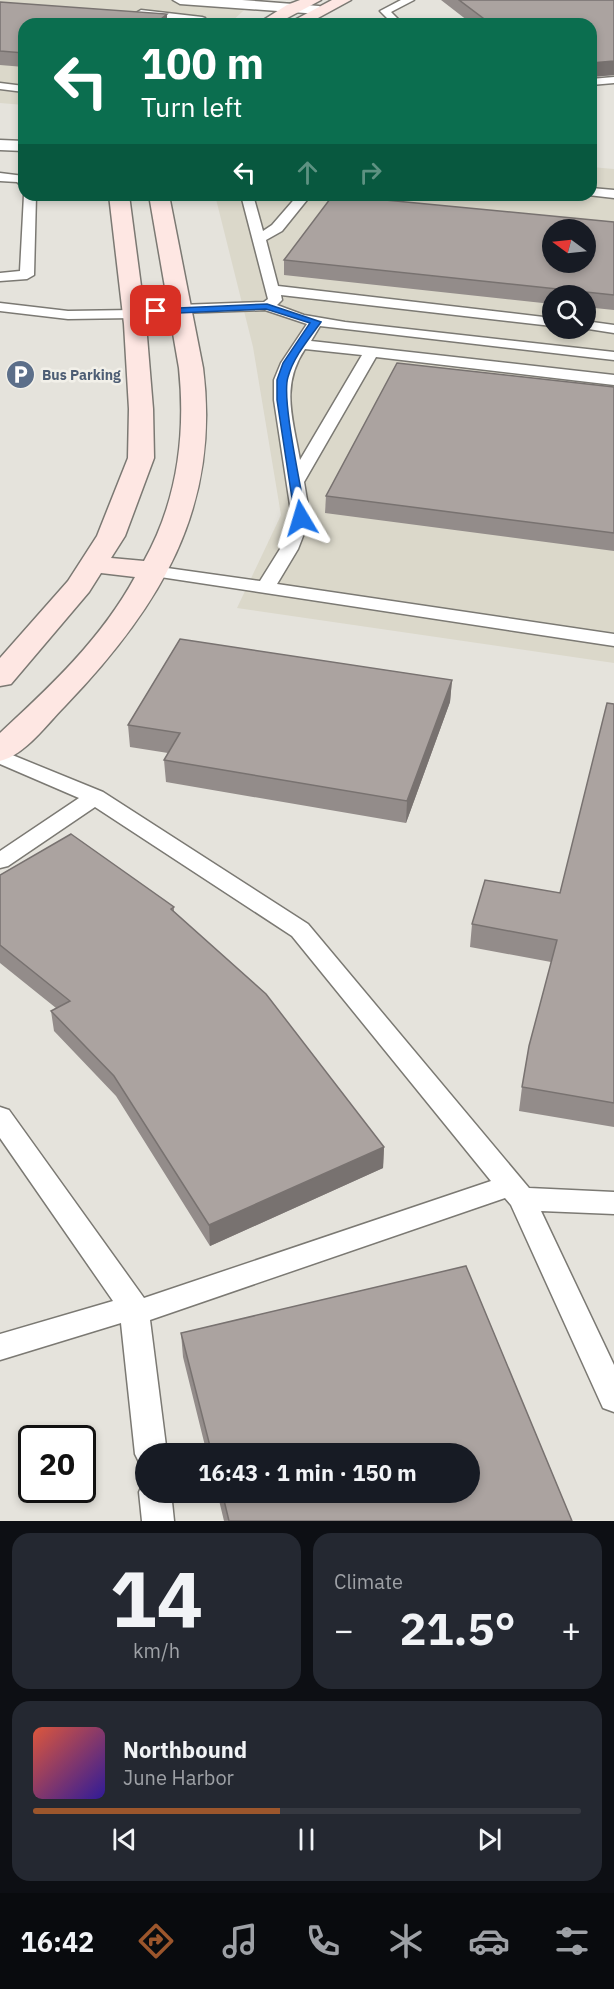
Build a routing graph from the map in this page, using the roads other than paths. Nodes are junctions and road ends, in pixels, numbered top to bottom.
1 (180, 0) edge
2 (344, 0) edge
3 (409, 0) edge
4 (317, 5) edge
5 (157, 7) dead end
6 (292, 8) junction
7 (126, 12) edge
8 (148, 14) junction
9 (194, 18) edge
10 (275, 18) edge
11 (303, 18) edge
12 (392, 18) edge
13 (614, 80) edge
14 (597, 81) edge
15 (0, 86) edge
16 (18, 88) edge
17 (0, 145) edge
18 (18, 146) edge
19 (0, 177) edge
20 (18, 179) edge
21 (597, 193) edge
22 (614, 194) edge
23 (30, 201) edge
24 (120, 201) edge
25 (160, 201) edge
26 (250, 201) edge
27 (300, 201) edge
28 (259, 239) junction
29 (0, 277) edge
30 (273, 290) junction
31 (267, 306) junction
32 (0, 307) edge
33 (179, 309) junction
34 (133, 314) junction
35 (542, 321) edge
36 (316, 322) junction
37 (596, 326) edge
38 (614, 328) edge
39 (301, 344) junction
40 (371, 352) junction
41 (614, 356) edge
42 (614, 380) edge
43 (296, 481) junction
44 (93, 564) junction
45 (153, 571) junction
46 (265, 588) junction
47 (614, 640) edge
48 (0, 677) edge
49 (0, 751) edge
50 (0, 756) edge
51 (95, 797) junction
52 (0, 861) edge
53 (0, 1116) edge
54 (516, 1192) junction
55 (614, 1203) edge
56 (134, 1310) junction
57 (0, 1347) edge
58 (614, 1398) edge
59 (150, 1443) edge
60 (156, 1503) edge
61 (158, 1521) edge

1 - 6 street
2 - 4 main road
3 - 12 lane
4 - 6 main road
4 - 11 main road
5 - 8 lane
6 - 10 main road
7 - 8 lane
8 - 9 lane
13 - 14 lane
15 - 16 lane
17 - 18 street
19 - 20 lane
21 - 22 lane
23 - 29 lane
24 - 34 main road
25 - 33 main road
26 - 28 lane
27 - 28 lane
28 - 30 lane
30 - 31 lane
30 - 35 lane
31 - 33 lane
31 - 36 lane
32 - 34 lane
33 - 34 main road
33 - 45 main road
34 - 44 main road
36 - 39 lane
36 - 41 lane
37 - 38 lane
39 - 40 lane
39 - 43 lane
40 - 42 lane
40 - 43 lane
43 - 46 lane
44 - 45 main road
44 - 48 main road
45 - 46 lane
45 - 49 main road
46 - 47 lane
50 - 51 lane
51 - 52 lane
51 - 54 lane
53 - 56 lane
54 - 55 lane
54 - 56 lane
54 - 58 lane
56 - 57 lane
56 - 59 lane
60 - 61 lane

